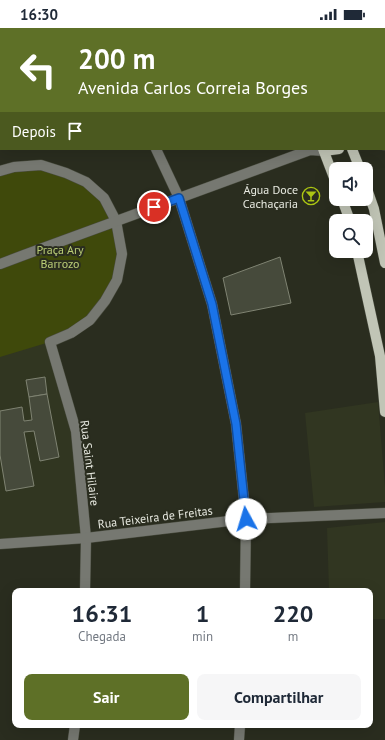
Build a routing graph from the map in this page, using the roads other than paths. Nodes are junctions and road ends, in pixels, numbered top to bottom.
1 (156, 150) edge
2 (311, 150) edge
3 (324, 150) edge
4 (352, 150) edge
5 (357, 162) edge
6 (329, 164) edge
7 (0, 172) edge
8 (179, 198) junction
9 (373, 206) edge
10 (116, 222) junction
11 (359, 258) edge
12 (385, 263) edge
13 (0, 264) edge
14 (385, 412) edge
15 (385, 513) edge
16 (246, 519) junction
17 (86, 538) junction
18 (0, 544) edge
19 (85, 588) edge
20 (245, 588) edge
21 (75, 728) edge
22 (240, 728) edge
23 (73, 740) edge
24 (239, 740) edge

1 - 8 street
2 - 3 street
2 - 8 street
3 - 6 main road
4 - 5 main road
7 - 10 street
8 - 10 street
8 - 16 street
9 - 12 main road
10 - 13 street
10 - 17 street, Rua Saint Hilaire
11 - 14 main road
15 - 16 street, Rua Teixeira de Freitas
16 - 17 street, Rua Teixeira de Freitas
16 - 20 street
17 - 18 street, Rua Teixeira de Freitas
17 - 19 street, Rua Saint Hilaire
21 - 23 street
22 - 24 street

